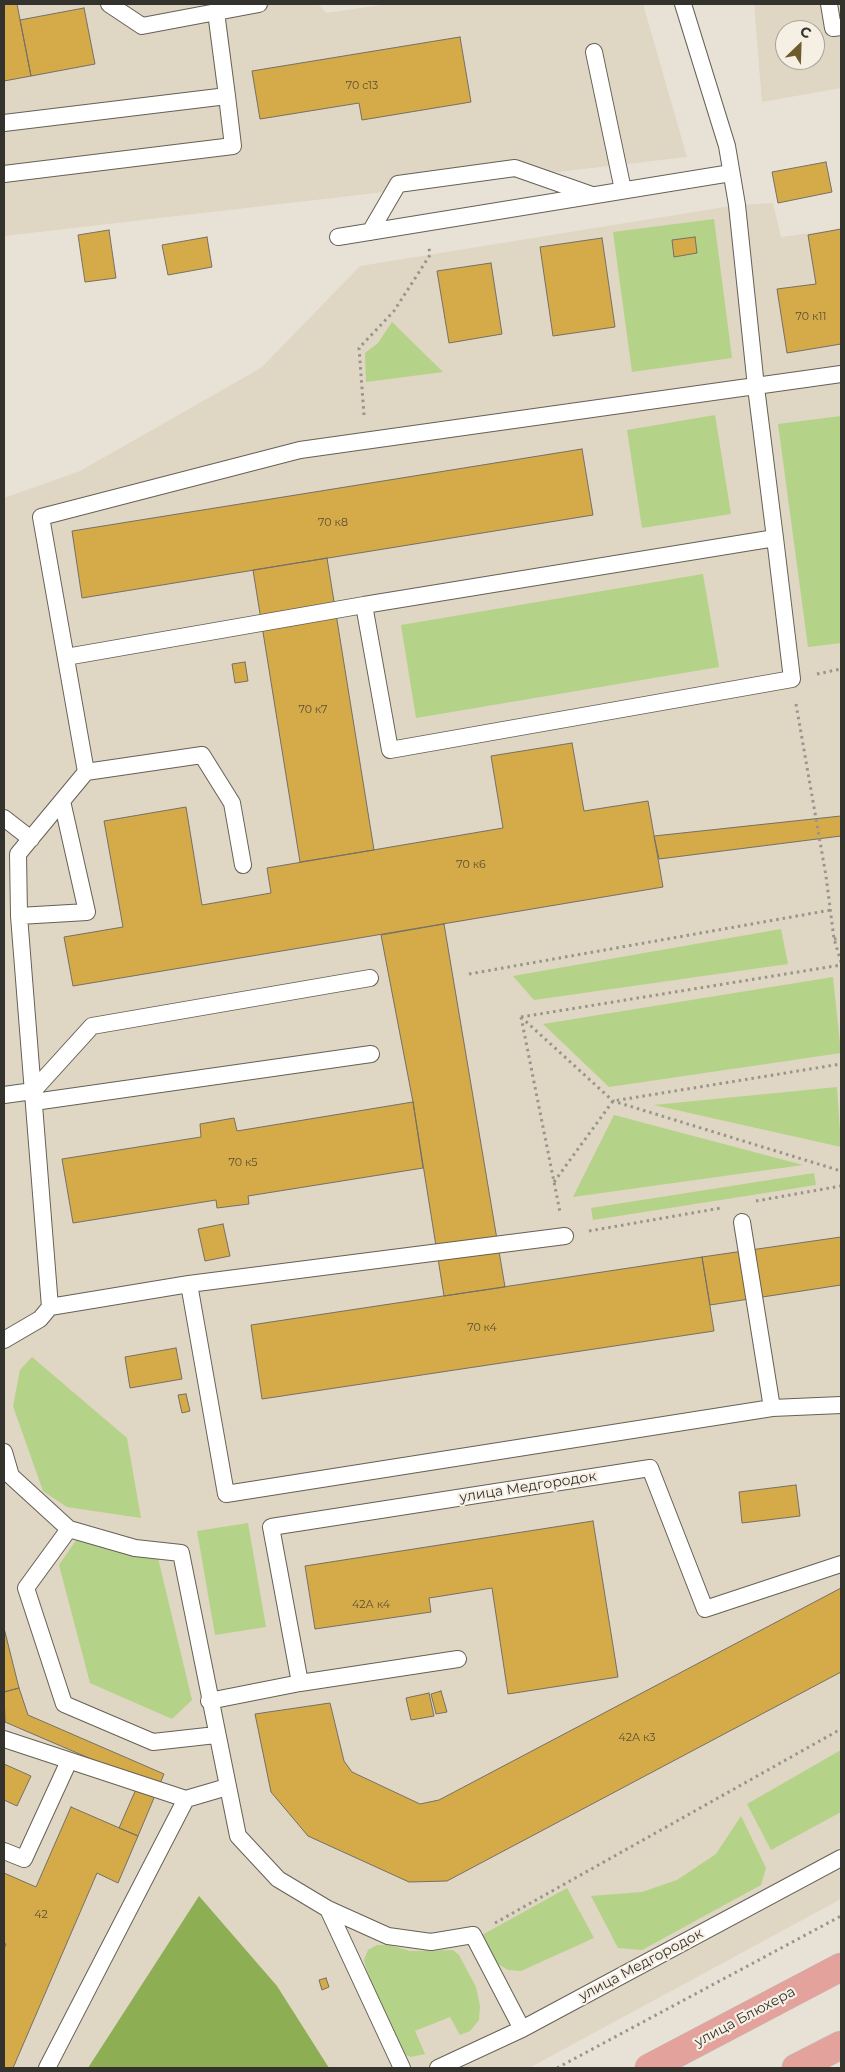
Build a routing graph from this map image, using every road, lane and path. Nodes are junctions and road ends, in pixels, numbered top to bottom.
1 (109, 4) edge
2 (259, 4) edge
3 (683, 4) edge
4 (829, 4) edge
5 (190, 10) edge
6 (216, 12) junction
7 (841, 27) edge
8 (594, 52) dead end
9 (227, 96) junction
10 (4, 123) edge
11 (731, 173) junction
12 (4, 174) edge
13 (623, 190) junction
14 (594, 195) junction
15 (425, 223) junction
16 (370, 232) junction
17 (338, 237) dead end
18 (841, 374) edge
19 (756, 387) junction
20 (366, 441) junction
21 (775, 538) junction
22 (364, 605) junction
23 (66, 657) junction
24 (792, 679) junction
25 (86, 772) junction
26 (62, 801) junction
27 (4, 818) edge
28 (31, 839) junction
29 (243, 865) dead end
30 (831, 910) junction
31 (19, 916) junction
32 (841, 938) edge
33 (834, 939) junction
34 (841, 964) edge
35 (469, 974) dead end
36 (370, 978) dead end
37 (520, 1017) junction
38 (372, 1054) dead end
39 (841, 1064) edge
40 (4, 1095) edge
41 (33, 1097) junction
42 (613, 1101) junction
43 (841, 1171) edge
44 (554, 1182) junction
45 (841, 1186) edge
46 (746, 1203) dead end
47 (727, 1207) dead end
48 (742, 1222) dead end
49 (565, 1236) junction
50 (189, 1284) junction
51 (50, 1307) junction
52 (4, 1340) edge
53 (841, 1406) edge
54 (772, 1408) junction
55 (4, 1452) edge
56 (69, 1530) junction
57 (841, 1564) edge
58 (458, 1659) dead end
59 (300, 1683) junction
60 (209, 1701) junction
61 (841, 1729) edge
62 (216, 1735) junction
63 (4, 1739) edge
64 (69, 1761) junction
65 (227, 1787) junction
66 (186, 1799) junction
67 (4, 1851) edge
68 (841, 1858) edge
69 (328, 1909) junction
70 (841, 1916) edge
71 (473, 1935) junction
72 (841, 1966) edge
73 (522, 2029) junction
74 (841, 2045) edge
75 (47, 2068) edge
76 (402, 2068) edge
77 (438, 2068) edge
78 (557, 2068) edge
79 (649, 2068) edge
80 (796, 2068) edge

1 - 5 lane
2 - 6 lane
3 - 11 lane
4 - 7 lane
5 - 6 lane
6 - 9 lane
8 - 13 lane
9 - 10 lane
9 - 12 lane
11 - 13 lane
11 - 19 lane
13 - 14 lane
14 - 15 lane
14 - 16 lane
15 - 16 lane
15 - 20 path
16 - 17 lane
18 - 19 lane
19 - 20 lane
19 - 21 lane
20 - 23 lane
21 - 22 lane
21 - 24 lane
22 - 23 lane
22 - 24 lane
23 - 25 lane
24 - 30 path
25 - 26 lane
25 - 29 lane
26 - 28 lane
26 - 31 lane
27 - 28 lane
28 - 31 lane
30 - 33 path
30 - 35 path
31 - 41 lane
32 - 33 path
33 - 34 path
34 - 37 path
36 - 41 lane
37 - 42 path
37 - 44 path
38 - 41 lane
39 - 42 path
40 - 41 lane
41 - 51 lane
42 - 43 path
42 - 44 path
44 - 49 path
45 - 46 path
47 - 49 path
48 - 54 lane
49 - 50 lane
50 - 51 lane
50 - 54 lane
51 - 52 lane
53 - 54 lane
55 - 56 lane
56 - 60 lane
56 - 62 lane
57 - 59 lane, улица Медгородок
58 - 59 lane
59 - 60 lane
60 - 62 lane
61 - 71 path
62 - 65 lane
63 - 64 lane
64 - 66 lane
64 - 67 lane
65 - 66 lane
65 - 69 lane
66 - 75 lane
68 - 73 lane, улица Медгородок
69 - 71 lane
69 - 76 lane
70 - 78 path
71 - 73 lane
72 - 79 main road, улица Блюхера
73 - 77 lane, улица Медгородок
74 - 80 main road

